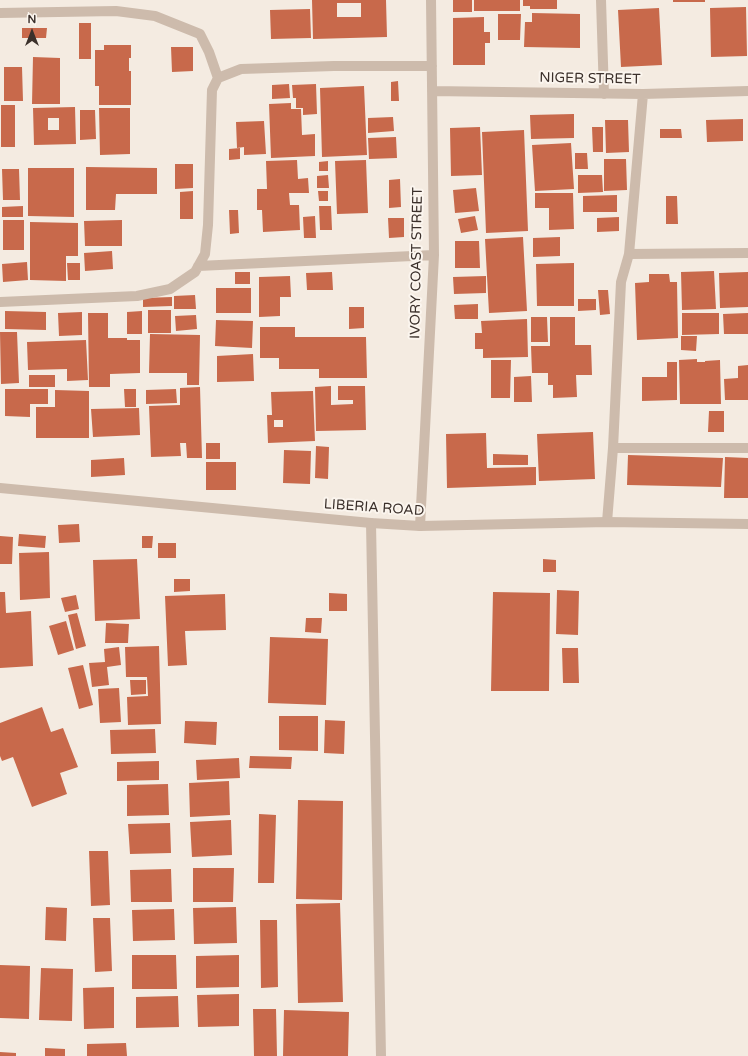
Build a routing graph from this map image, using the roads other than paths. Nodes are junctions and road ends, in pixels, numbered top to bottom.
1 (431, 0) edge
2 (601, 0) edge
3 (0, 13) edge
4 (432, 66) junction
5 (218, 78) junction
6 (432, 91) junction
7 (748, 91) edge
8 (604, 94) junction
9 (643, 94) junction
10 (748, 253) edge
11 (628, 254) junction
12 (434, 255) junction
13 (198, 266) junction
14 (0, 302) edge
15 (613, 448) junction
16 (748, 448) edge
17 (0, 488) edge
18 (607, 522) junction
19 (371, 523) junction
20 (748, 524) edge
21 (420, 526) junction
22 (381, 1056) edge

1 - 4 street, IVORY COAST STREET
2 - 8 street
3 - 5 street
4 - 5 street
4 - 6 street, IVORY COAST STREET
5 - 13 street
6 - 8 street, NIGER STREET
6 - 12 street, IVORY COAST STREET
7 - 9 street, NIGER STREET
8 - 9 street, NIGER STREET
9 - 11 street
10 - 11 street
11 - 15 street
12 - 13 street
12 - 21 street, IVORY COAST STREET
13 - 14 street
15 - 16 street
15 - 18 street
17 - 19 street, LIBERIA ROAD
18 - 20 street, LIBERIA ROAD
18 - 21 street, LIBERIA ROAD
19 - 21 street, LIBERIA ROAD
19 - 22 street

